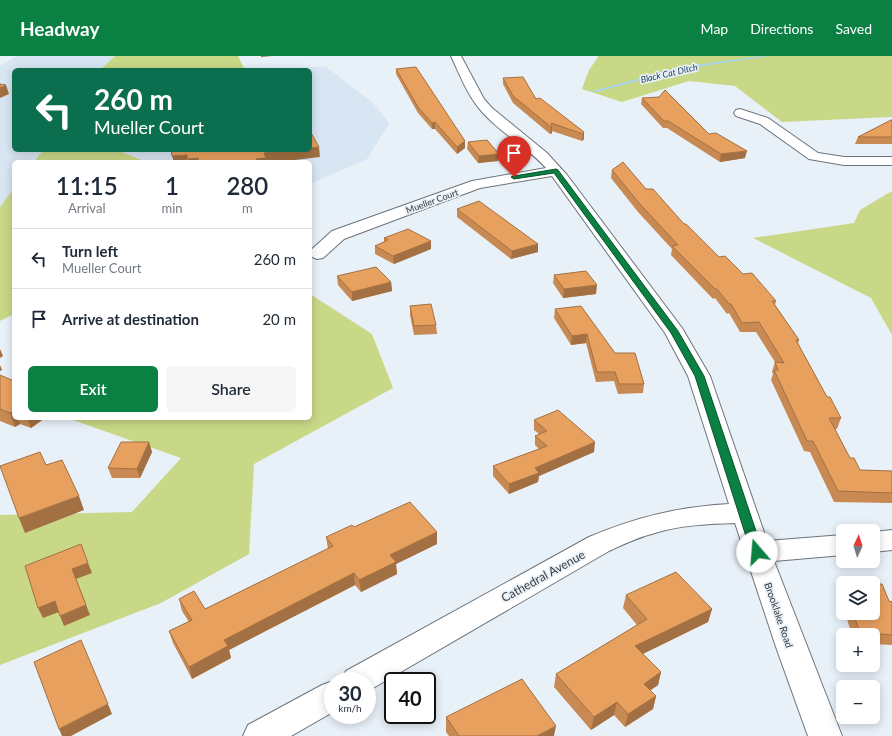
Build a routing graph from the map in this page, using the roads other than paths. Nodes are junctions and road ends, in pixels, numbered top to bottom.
1 (456, 56) edge
2 (740, 113) dead end
3 (892, 161) edge
4 (556, 171) junction
5 (317, 254) dead end
6 (744, 513) junction
7 (892, 540) edge
8 (880, 541) edge
9 (836, 546) edge
10 (757, 552) junction
11 (373, 672) edge
12 (324, 700) edge
13 (260, 736) edge
14 (824, 736) edge

1 - 4 street, Brooklake Road
2 - 3 street
4 - 5 street, Mueller Court
4 - 6 street, Brooklake Road
6 - 10 street, Brooklake Road
6 - 11 street, Cathedral Avenue
7 - 8 street
9 - 10 street
10 - 14 street, Brooklake Road
12 - 13 street

